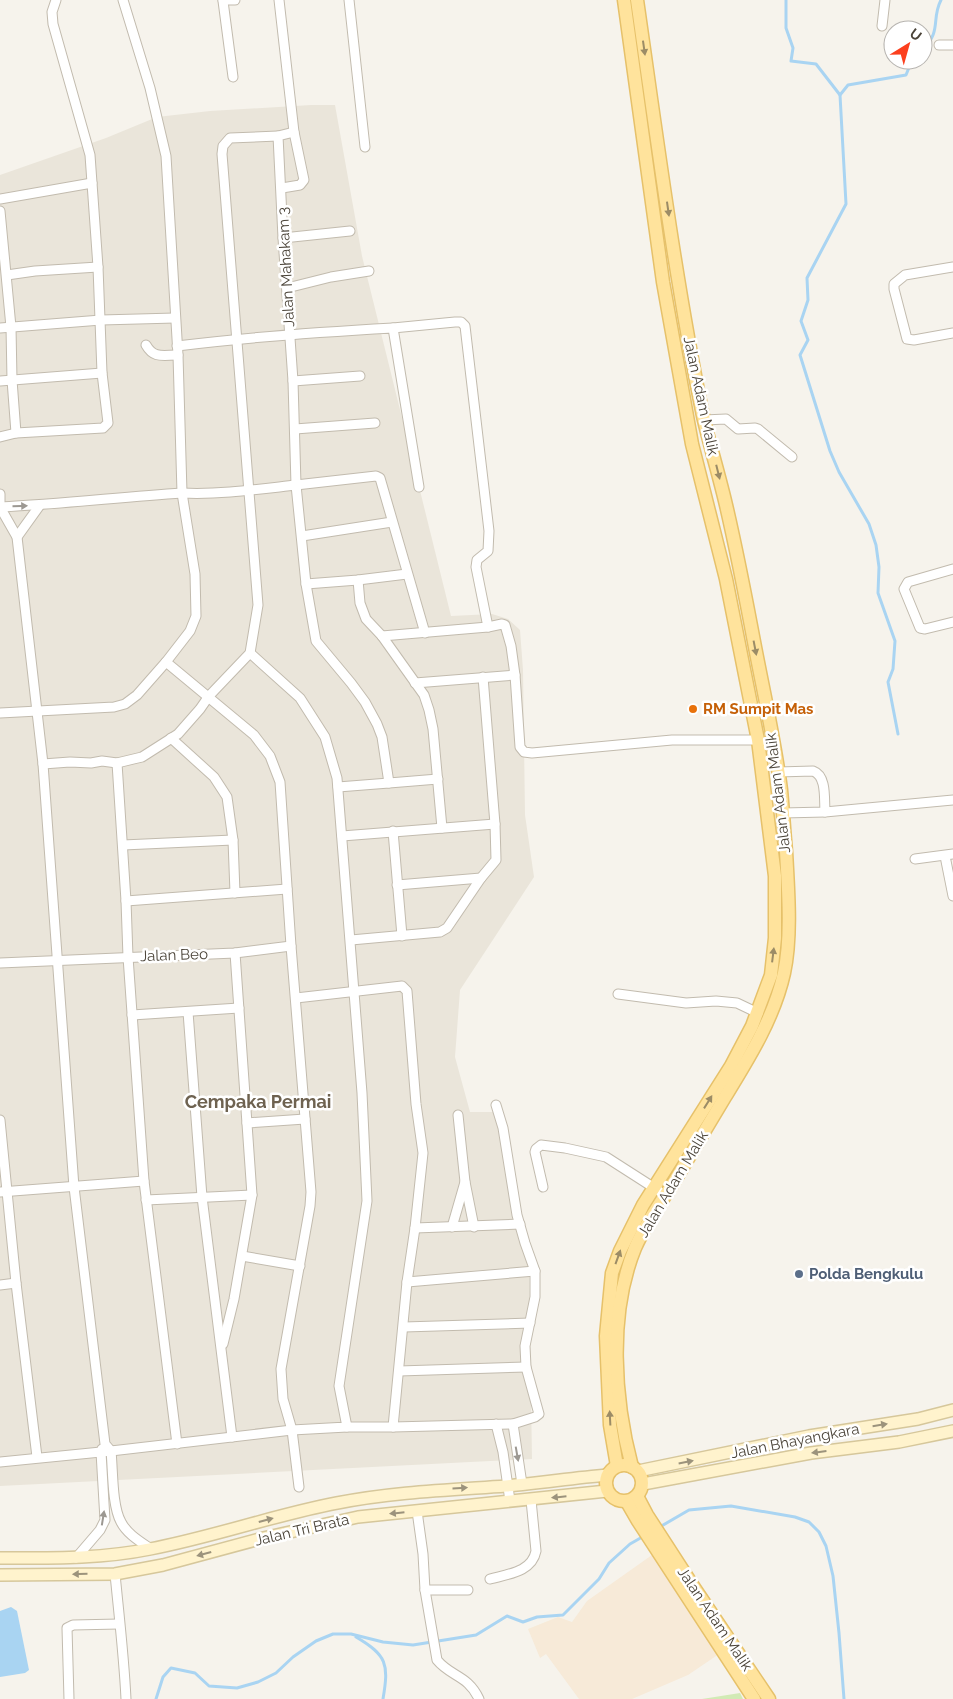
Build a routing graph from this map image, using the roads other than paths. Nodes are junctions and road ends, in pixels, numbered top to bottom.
1 (56, 0) edge
2 (123, 0) edge
3 (223, 0) edge
4 (235, 0) edge
5 (279, 0) edge
6 (349, 0) edge
7 (624, 0) edge
8 (638, 0) edge
9 (885, 0) edge
10 (882, 26) dead end
11 (939, 45) dead end
12 (953, 45) edge
13 (233, 77) dead end
14 (294, 132) junction
15 (278, 136) junction
16 (365, 147) dead end
17 (92, 183) junction
18 (282, 188) junction
19 (0, 199) edge
20 (0, 211) edge
21 (350, 231) dead end
22 (283, 238) junction
23 (98, 267) junction
24 (953, 267) edge
25 (369, 271) dead end
26 (7, 274) junction
27 (287, 288) junction
28 (175, 318) junction
29 (101, 320) junction
30 (11, 327) junction
31 (0, 328) edge
32 (393, 328) junction
33 (953, 333) edge
34 (290, 336) junction
35 (238, 339) junction
36 (146, 345) dead end
37 (178, 350) junction
38 (102, 373) junction
39 (360, 376) dead end
40 (12, 380) junction
41 (0, 381) edge
42 (294, 381) junction
43 (704, 420) junction
44 (375, 423) dead end
45 (296, 429) junction
46 (16, 432) junction
47 (0, 437) edge
48 (792, 458) dead end
49 (296, 485) junction
50 (419, 487) dead end
51 (248, 490) junction
52 (182, 493) junction
53 (0, 494) edge
54 (40, 505) junction
55 (0, 507) edge
56 (392, 522) junction
57 (302, 536) junction
58 (17, 537) junction
59 (953, 569) edge
60 (407, 574) junction
61 (742, 576) junction
62 (726, 579) junction
63 (358, 580) junction
64 (306, 584) junction
65 (749, 617) junction
66 (733, 619) junction
67 (953, 622) edge
68 (488, 627) junction
69 (425, 633) junction
70 (382, 636) junction
71 (250, 653) junction
72 (166, 662) junction
73 (515, 675) junction
74 (483, 677) junction
75 (415, 683) junction
76 (209, 696) junction
77 (37, 712) junction
78 (0, 713) edge
79 (171, 738) junction
80 (759, 746) junction
81 (775, 750) junction
82 (43, 764) junction
83 (117, 764) junction
84 (778, 772) junction
85 (438, 779) junction
86 (389, 783) junction
87 (338, 787) junction
88 (953, 800) edge
89 (825, 812) junction
90 (783, 813) junction
91 (766, 814) junction
92 (496, 824) junction
93 (442, 828) junction
94 (393, 831) junction
95 (342, 836) junction
96 (233, 840) junction
97 (123, 845) junction
98 (949, 855) edge
99 (915, 859) dead end
100 (481, 878) junction
101 (397, 885) junction
102 (287, 889) junction
103 (235, 893) junction
104 (953, 896) edge
105 (126, 901) junction
106 (402, 936) junction
107 (351, 940) junction
108 (291, 946) junction
109 (235, 953) junction
110 (128, 957) junction
111 (57, 961) junction
112 (0, 963) edge
113 (354, 990) junction
114 (618, 994) dead end
115 (296, 998) junction
116 (239, 1008) junction
117 (188, 1012) junction
118 (758, 1013) junction
119 (132, 1016) junction
120 (496, 1105) dead end
121 (458, 1115) dead end
122 (305, 1119) junction
123 (0, 1120) edge
124 (248, 1124) junction
125 (144, 1181) junction
126 (465, 1182) junction
127 (74, 1187) junction
128 (543, 1187) dead end
129 (3, 1192) edge
130 (660, 1192) junction
131 (252, 1195) junction
132 (202, 1197) junction
133 (146, 1200) junction
134 (520, 1224) junction
135 (474, 1226) junction
136 (452, 1227) junction
137 (415, 1228) junction
138 (242, 1256) junction
139 (300, 1266) junction
140 (535, 1271) junction
141 (408, 1282) junction
142 (16, 1283) junction
143 (0, 1285) edge
144 (530, 1323) junction
145 (404, 1327) junction
146 (222, 1349) junction
147 (526, 1367) junction
148 (399, 1371) junction
149 (953, 1410) edge
150 (496, 1424) junction
151 (513, 1424) junction
152 (347, 1427) junction
153 (393, 1427) junction
154 (292, 1430) junction
155 (953, 1431) edge
156 (232, 1437) junction
157 (177, 1444) junction
158 (749, 1448) junction
159 (105, 1449) junction
160 (37, 1457) junction
161 (0, 1462) edge
162 (752, 1464) junction
163 (635, 1469) junction
164 (612, 1471) junction
165 (522, 1484) junction
166 (643, 1484) junction
167 (507, 1486) junction
168 (299, 1488) dead end
169 (607, 1491) junction
170 (632, 1499) junction
171 (531, 1500) junction
172 (510, 1501) junction
173 (417, 1511) junction
174 (222, 1533) junction
175 (151, 1549) junction
176 (225, 1549) junction
177 (0, 1558) edge
178 (76, 1558) junction
179 (115, 1574) junction
180 (0, 1575) edge
181 (490, 1579) dead end
182 (425, 1590) junction
183 (468, 1590) dead end
184 (119, 1624) junction
185 (723, 1641) junction
186 (69, 1699) edge
187 (126, 1699) edge
188 (479, 1699) edge
189 (754, 1699) edge
190 (769, 1699) edge

1 - 17 street
2 - 28 street
3 - 4 street
3 - 13 street
5 - 14 street
6 - 16 street
7 - 62 main road, Jalan Adam Malik
8 -> 43 main road, Jalan Adam Malik
9 - 10 street
11 - 12 street
14 - 15 street
14 - 18 street
15 - 18 street, Jalan Mahakam 3
15 - 35 street
17 - 19 street
17 - 23 street
18 - 22 street, Jalan Mahakam 3
20 - 26 street
21 - 22 street
22 - 27 street, Jalan Mahakam 3
23 - 26 street
23 - 29 street
24 - 33 street
25 - 27 street
26 - 30 street
27 - 34 street, Jalan Mahakam 3
28 - 29 street
28 - 37 street
29 - 30 street
29 - 38 street
30 - 31 street
30 - 40 street
32 - 34 street
32 - 50 street
32 - 68 street
34 - 35 street
34 - 42 street, Jalan Mahakam 3
35 - 37 street
35 - 51 street
36 - 37 street
37 - 52 street
38 - 40 street
38 - 46 street
39 - 42 street
40 - 41 street
40 - 46 street
42 - 45 street, Jalan Mahakam 3
43 - 48 street
43 -> 61 main road, Jalan Adam Malik
44 - 45 street
45 - 49 street, Jalan Mahakam 3
46 - 47 street
49 - 51 street
49 - 56 street
49 - 57 street, Jalan Mahakam 3
51 - 52 street
51 - 71 street
52 - 54 street
52 - 72 street
53 - 55 street
55 -> 54 street
54 - 58 street
55 - 58 street
56 - 57 street
56 - 60 street
57 - 64 street, Jalan Mahakam 3
58 - 77 street
59 - 67 street
60 - 63 street
60 - 69 street
61 - 62 main road
61 - 65 main road, Jalan Adam Malik
62 - 66 main road, Jalan Adam Malik
63 - 64 street
63 - 70 street
64 - 86 street, Jalan Mahakam 3
65 - 66 main road
65 -> 81 main road, Jalan Adam Malik
66 - 80 main road, Jalan Adam Malik
68 - 69 street
68 - 73 street
69 - 70 street
70 - 75 street
71 - 76 street
71 - 87 street
72 - 76 street
72 - 77 street
73 - 74 street
73 - 80 street
74 - 75 street
74 - 92 street
75 - 85 street
76 - 79 street
76 - 102 street
77 - 78 street
77 - 82 street
79 - 83 street
79 - 96 street
80 - 81 main road
80 - 91 main road, Jalan Adam Malik
81 - 84 main road, Jalan Adam Malik
82 - 83 street
82 - 111 street
83 - 97 street
84 - 89 street
84 - 90 main road, Jalan Adam Malik
85 - 86 street
85 - 93 street
86 - 87 street
87 - 95 street
88 - 89 street
89 - 90 street
90 - 91 main road
90 - 130 main road, Jalan Adam Malik
118 -> 91 main road, Jalan Adam Malik
92 - 93 street
92 - 100 street
93 - 94 street
94 - 95 street
94 - 101 street
95 - 107 street
96 - 97 street
96 - 103 street
97 - 105 street
98 - 99 street
98 - 104 street
100 - 101 street
100 - 106 street
101 - 106 street
102 - 103 street
102 - 108 street
103 - 105 street
105 - 110 street
106 - 107 street
107 - 113 street
108 - 109 street, Jalan Beo
108 - 115 street
109 - 110 street, Jalan Beo
109 - 116 street
110 - 111 street, Jalan Beo
110 - 119 street
111 - 112 street, Jalan Beo
111 - 127 street
113 - 115 street
113 - 137 street
113 - 152 street
114 - 118 street
115 - 122 street
116 - 117 street
116 - 124 street
117 - 119 street
117 - 132 street
130 -> 118 main road, Jalan Adam Malik
119 - 125 street
120 - 134 street
121 - 126 street
122 - 124 street
122 - 139 street
123 - 129 street
124 - 131 street
125 - 127 street
125 - 133 street
126 - 135 street
126 - 136 street
127 - 129 street
127 - 159 street
128 - 130 street
129 - 142 street
130 - 163 main road, Jalan Adam Malik
164 -> 130 main road, Jalan Adam Malik
131 - 132 street
131 - 138 street
132 - 133 street
132 - 146 street
133 - 157 street
134 - 135 street
134 - 140 street
135 - 136 street
136 - 137 street
137 - 141 street
138 - 139 street
138 - 146 street
139 - 154 street
140 - 141 street
140 - 144 street
141 - 145 street
142 - 143 street
142 - 160 street
144 - 145 street
144 - 147 street
145 - 148 street
146 - 156 street
147 - 148 street
147 - 151 street
148 - 153 street
158 -> 149 street, Jalan Bhayangkara
150 - 151 street
150 - 153 street
150 - 167 street
151 -> 165 street
152 - 153 street
152 - 154 street
154 - 156 street
154 - 168 street
155 -> 162 street
156 - 157 street
157 - 159 street
158 - 162 street
163 -> 158 street, Jalan Bhayangkara
159 - 160 street
159 - 175 street
178 -> 159 street
160 - 161 street
162 - 166 street
163 - 164 main road
163 - 166 main road
164 - 165 street, Jalan Tri Brata
164 - 169 main road
165 - 167 street, Jalan Tri Brata
166 - 170 main road
167 - 172 street
174 -> 167 street, Jalan Tri Brata
169 - 170 main road
169 -> 171 street, Jalan Tri Brata
170 - 185 main road, Jalan Adam Malik
171 - 172 street, Jalan Tri Brata
171 - 181 street
172 - 173 street, Jalan Tri Brata
173 -> 176 street, Jalan Tri Brata
173 - 182 street
174 - 175 street, Jalan Tri Brata
174 - 176 street
175 - 178 street, Jalan Tri Brata
176 -> 179 street, Jalan Tri Brata
177 - 178 street, Jalan Tri Brata
179 -> 180 street, Jalan Tri Brata
179 - 184 street
182 - 183 street
182 - 188 street
184 - 186 street
184 - 187 street
185 - 189 main road, Jalan Adam Malik
185 - 190 main road, Jalan Adam Malik

